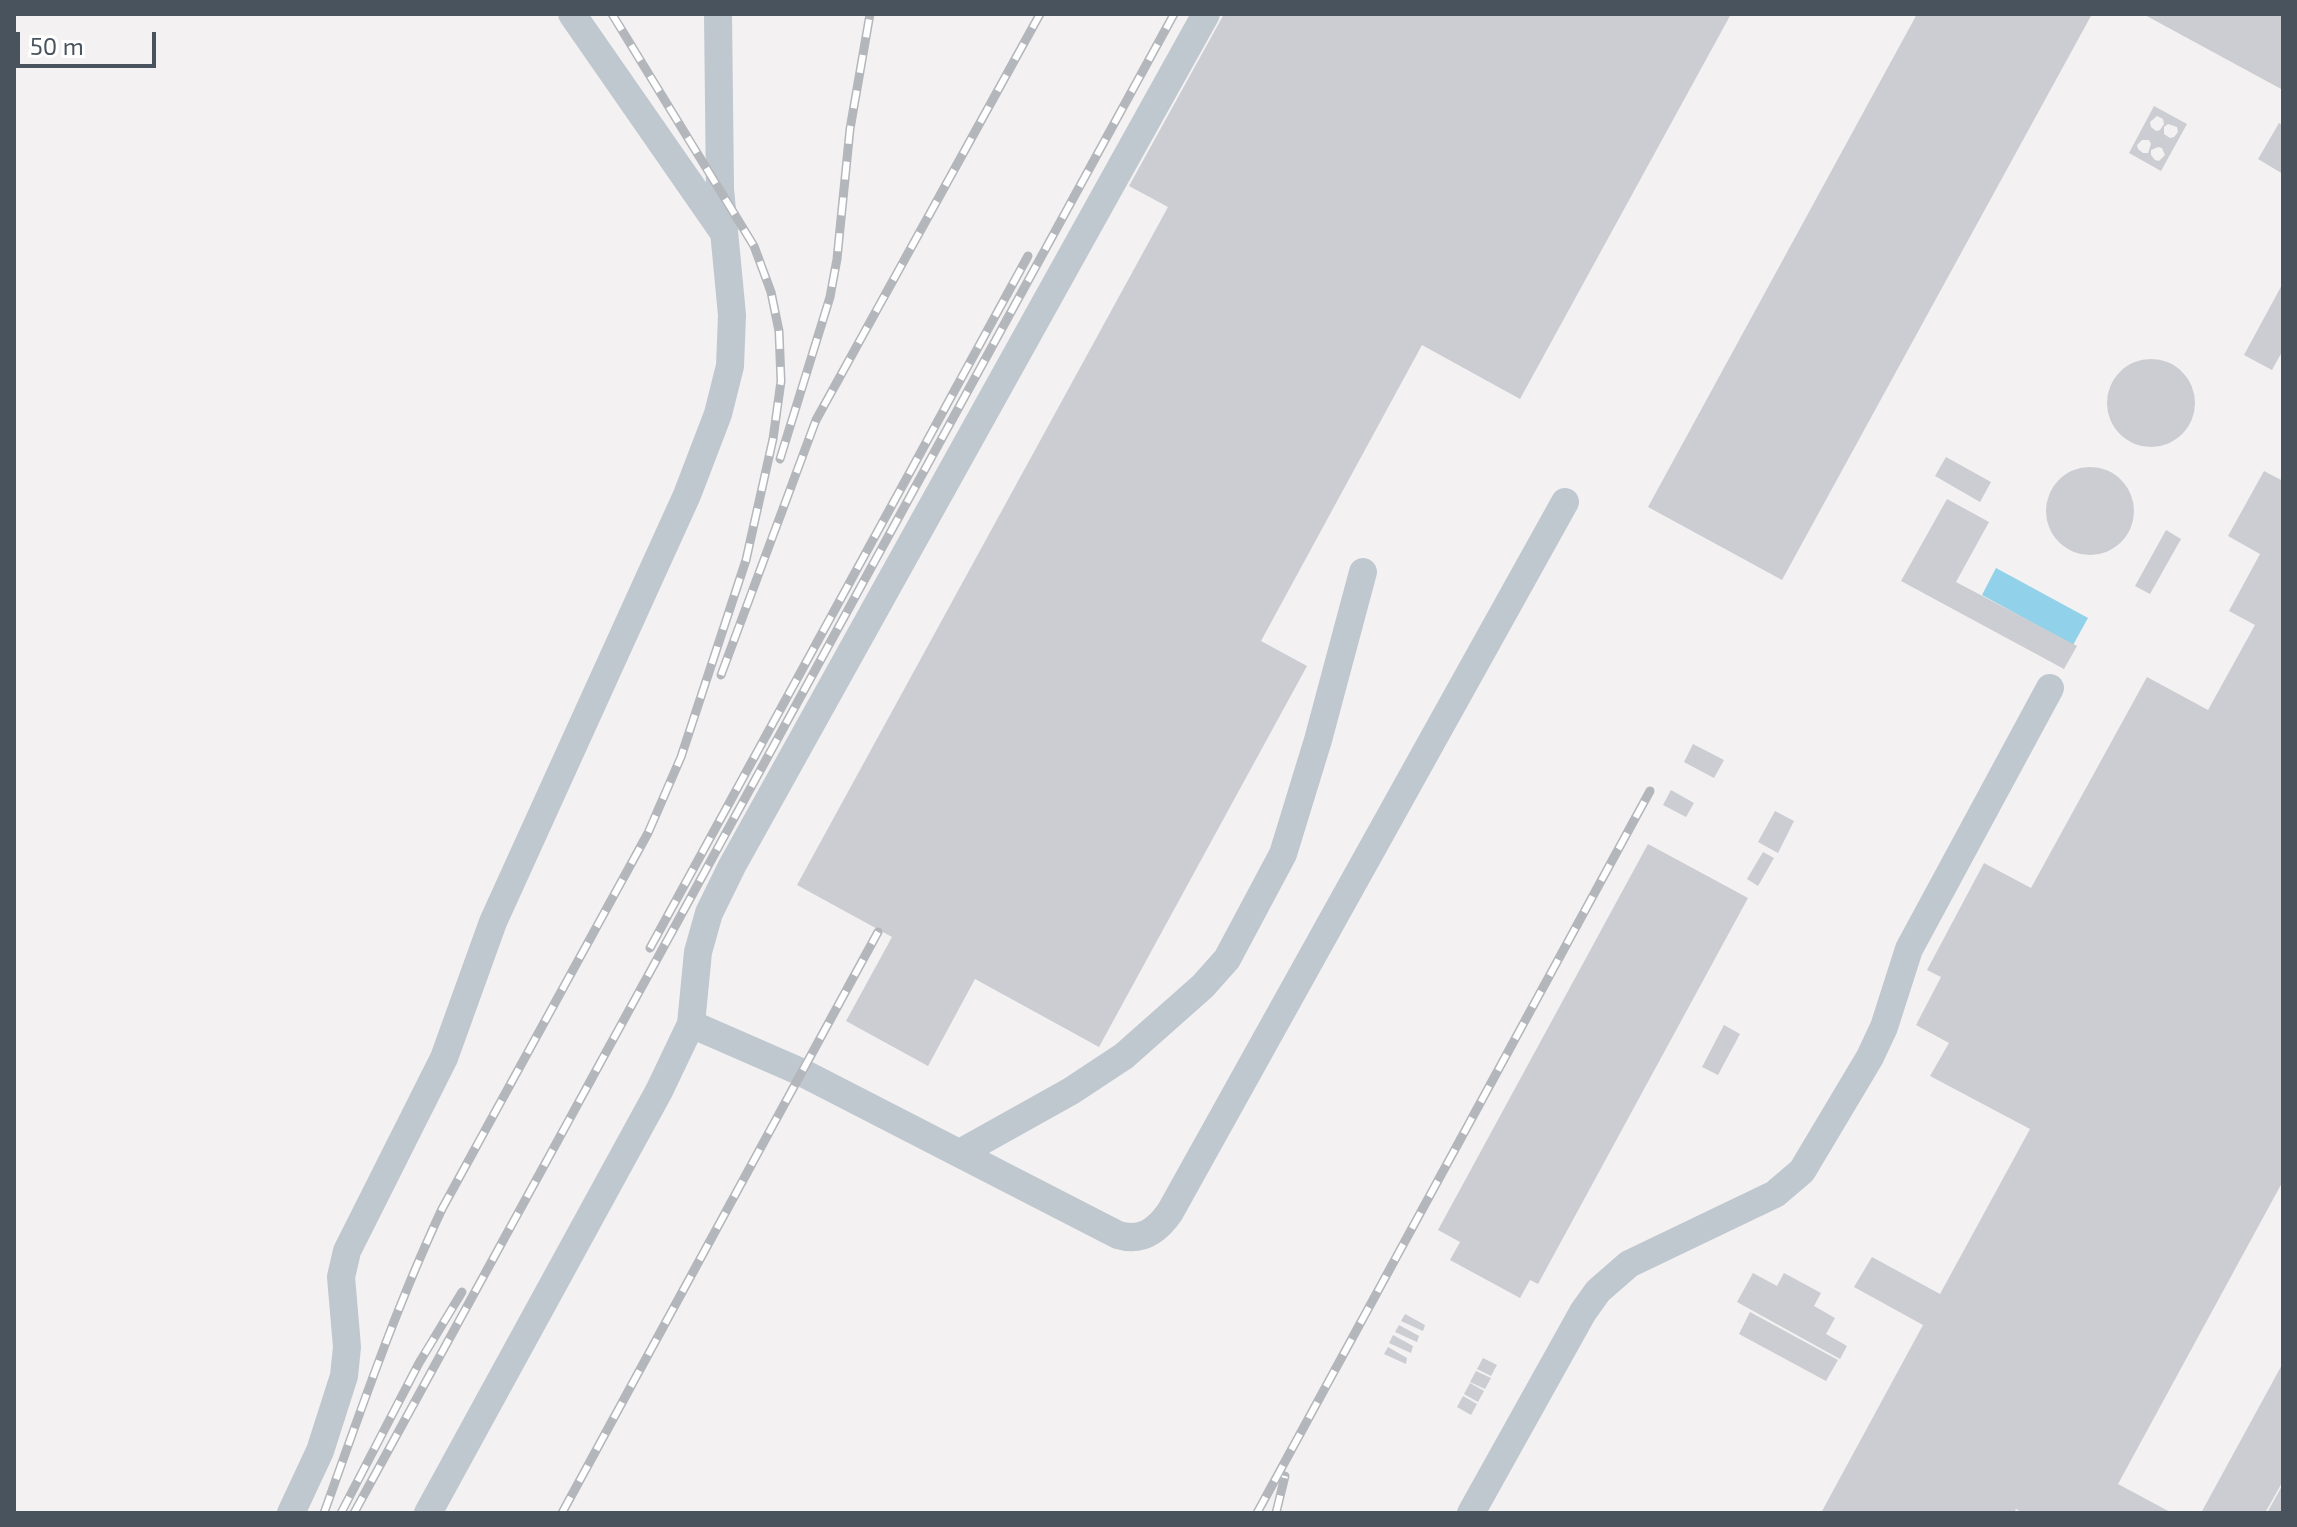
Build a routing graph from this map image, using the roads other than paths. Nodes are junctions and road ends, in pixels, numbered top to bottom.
1 (572, 14) edge
2 (718, 14) edge
3 (1206, 14) edge
4 (724, 233) junction
5 (1565, 502) dead end
6 (1363, 572) dead end
7 (2050, 688) dead end
8 (691, 1024) junction
9 (960, 1153) junction
10 (291, 1513) edge
11 (428, 1513) edge
12 (1471, 1513) edge

1 - 4 street
2 - 4 street
3 - 8 street
4 - 10 street
5 - 9 street
6 - 9 street
7 - 12 street
8 - 9 street
8 - 11 street

